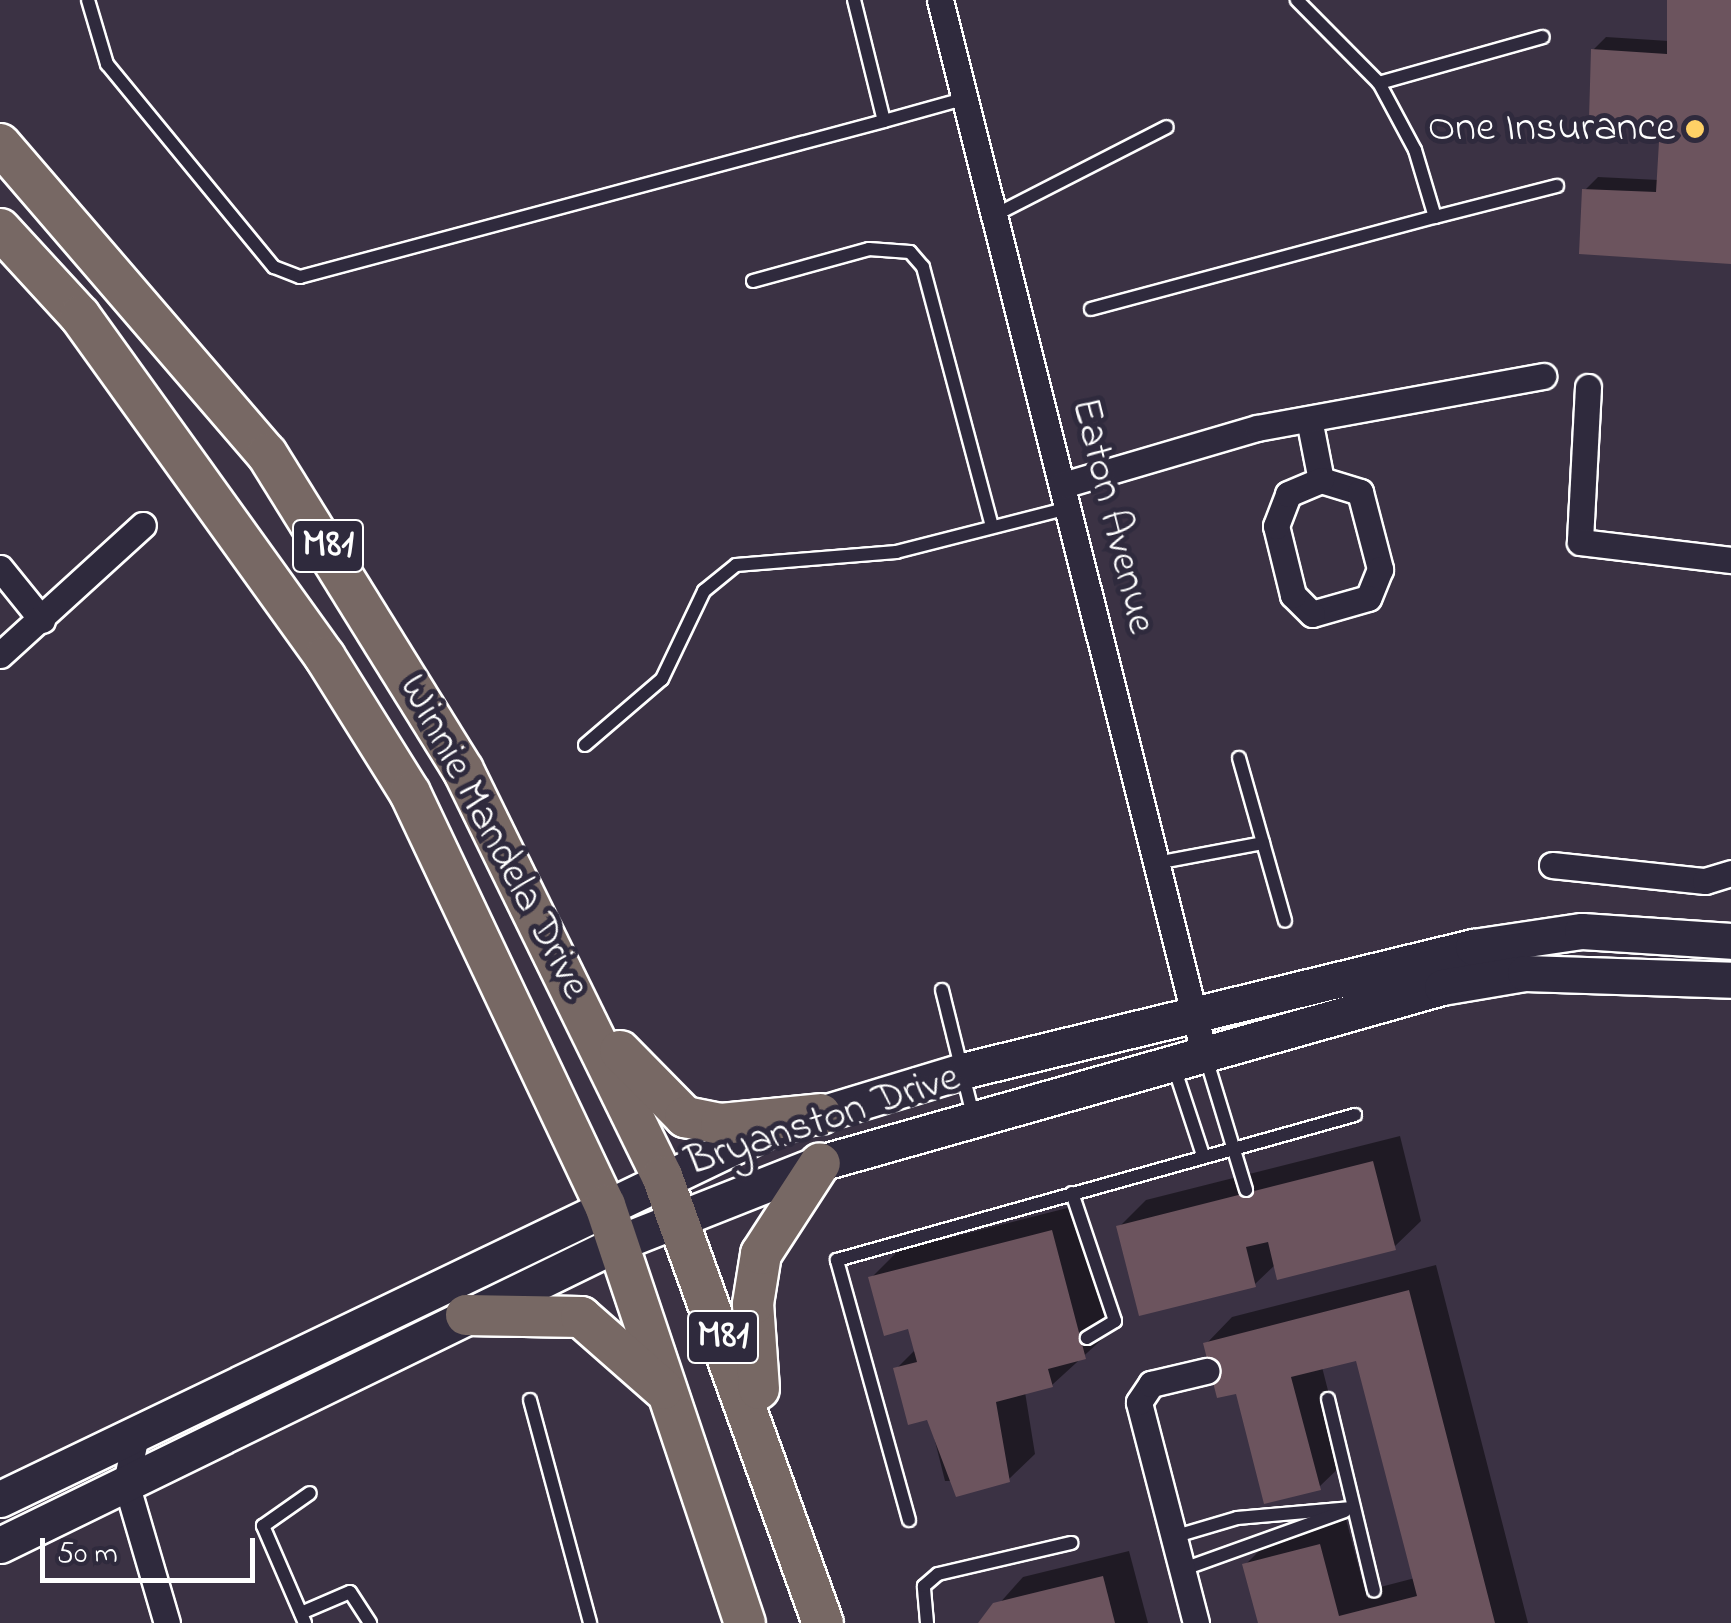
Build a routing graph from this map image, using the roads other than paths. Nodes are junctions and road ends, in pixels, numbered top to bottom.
1 (88, 0) edge
2 (854, 0) edge
3 (940, 0) edge
4 (1297, 0) edge
5 (1543, 37) dead end
6 (1378, 83) junction
7 (963, 99) junction
8 (884, 121) junction
9 (1167, 127) dead end
10 (0, 144) edge
11 (1557, 186) dead end
12 (994, 216) junction
13 (1435, 217) junction
14 (0, 229) edge
15 (752, 281) dead end
16 (1091, 309) dead end
17 (1542, 376) dead end
18 (1588, 387) dead end
19 (1310, 419) junction
20 (1322, 480) junction
21 (1066, 496) junction
22 (991, 522) junction
23 (142, 525) dead end
24 (1731, 560) edge
25 (0, 568) edge
26 (42, 620) junction
27 (0, 655) edge
28 (585, 745) dead end
29 (1238, 758) dead end
30 (1263, 843) junction
31 (1156, 863) junction
32 (1552, 865) dead end
33 (1731, 873) edge
34 (1285, 921) dead end
35 (1731, 941) edge
36 (1731, 980) edge
37 (942, 990) dead end
38 (581, 1000) junction
39 (1192, 1014) junction
40 (1188, 1057) junction
41 (962, 1071) junction
42 (821, 1114) junction
43 (1355, 1115) dead end
44 (974, 1117) junction
45 (1234, 1146) junction
46 (1203, 1155) junction
47 (820, 1163) junction
48 (662, 1176) junction
49 (1246, 1190) dead end
50 (1072, 1192) junction
51 (604, 1205) junction
52 (678, 1216) junction
53 (618, 1244) junction
54 (466, 1315) junction
55 (1087, 1338) dead end
56 (1206, 1371) dead end
57 (1328, 1399) dead end
58 (530, 1400) dead end
59 (678, 1407) junction
60 (136, 1436) junction
61 (769, 1457) junction
62 (126, 1484) junction
63 (310, 1493) dead end
64 (0, 1499) edge
65 (1352, 1508) junction
66 (909, 1520) dead end
67 (1172, 1537) junction
68 (1071, 1543) dead end
69 (0, 1545) edge
70 (1182, 1570) junction
71 (1374, 1591) dead end
72 (303, 1618) edge
73 (167, 1623) edge
74 (370, 1623) edge
75 (590, 1623) edge
76 (745, 1623) edge
77 (823, 1623) edge
78 (927, 1623) edge
79 (1196, 1623) edge

1 - 8 lane
2 - 8 lane
3 - 7 street, Eaton Avenue
4 - 6 lane
5 - 6 lane
6 - 13 lane
7 - 8 lane
7 - 12 street, Eaton Avenue
9 - 12 lane
10 - 38 main road, Winnie Mandela Drive / M81
11 - 13 lane
12 - 21 street, Eaton Avenue
13 - 16 lane
14 - 51 main road, Winnie Mandela Drive / M81
15 - 22 lane
17 - 19 street
18 - 24 street
19 - 20 street
19 - 21 street
20 - 20 street
21 - 22 lane
21 - 31 street, Eaton Avenue
22 - 28 lane
23 - 26 street
25 - 26 street
26 - 27 street
29 - 30 lane
30 - 31 lane
30 - 34 lane
31 - 39 street, Eaton Avenue
32 - 33 street
35 - 39 main road, Bryanston Drive
36 - 40 main road, Bryanston Drive
37 - 41 lane
38 - 42 main road
38 - 48 main road, Winnie Mandela Drive / M81
39 - 40 street, Eaton Avenue
39 - 41 main road, Bryanston Drive
40 - 44 main road, Bryanston Drive
40 - 45 lane
40 - 46 lane
41 - 42 main road, Bryanston Drive
41 - 44 lane
42 - 48 main road, Bryanston Drive
43 - 45 lane
44 - 47 main road, Bryanston Drive
45 - 46 lane
45 - 49 lane
46 - 50 lane
47 - 52 main road, Bryanston Drive
47 - 61 main road
48 - 51 main road, Bryanston Drive
48 - 52 main road, Winnie Mandela Drive / M81
50 - 55 lane
50 - 66 lane
51 - 53 main road, Winnie Mandela Drive / M81
51 - 60 main road, Bryanston Drive
52 - 53 main road, Bryanston Drive
52 - 61 main road, Winnie Mandela Drive / M81
53 - 54 main road, Bryanston Drive
53 - 59 main road, Winnie Mandela Drive / M81
54 - 59 main road
54 - 62 main road, Bryanston Drive
56 - 67 street
57 - 65 lane
58 - 75 lane
59 - 76 main road, Winnie Mandela Drive / M81
60 - 62 street
60 - 64 main road, Bryanston Drive
61 - 77 main road, Winnie Mandela Drive / M81
62 - 69 main road, Bryanston Drive
62 - 73 street
63 - 72 lane
65 - 67 lane
65 - 70 lane
65 - 71 lane
67 - 70 street
68 - 78 lane
70 - 79 street
72 - 74 lane

